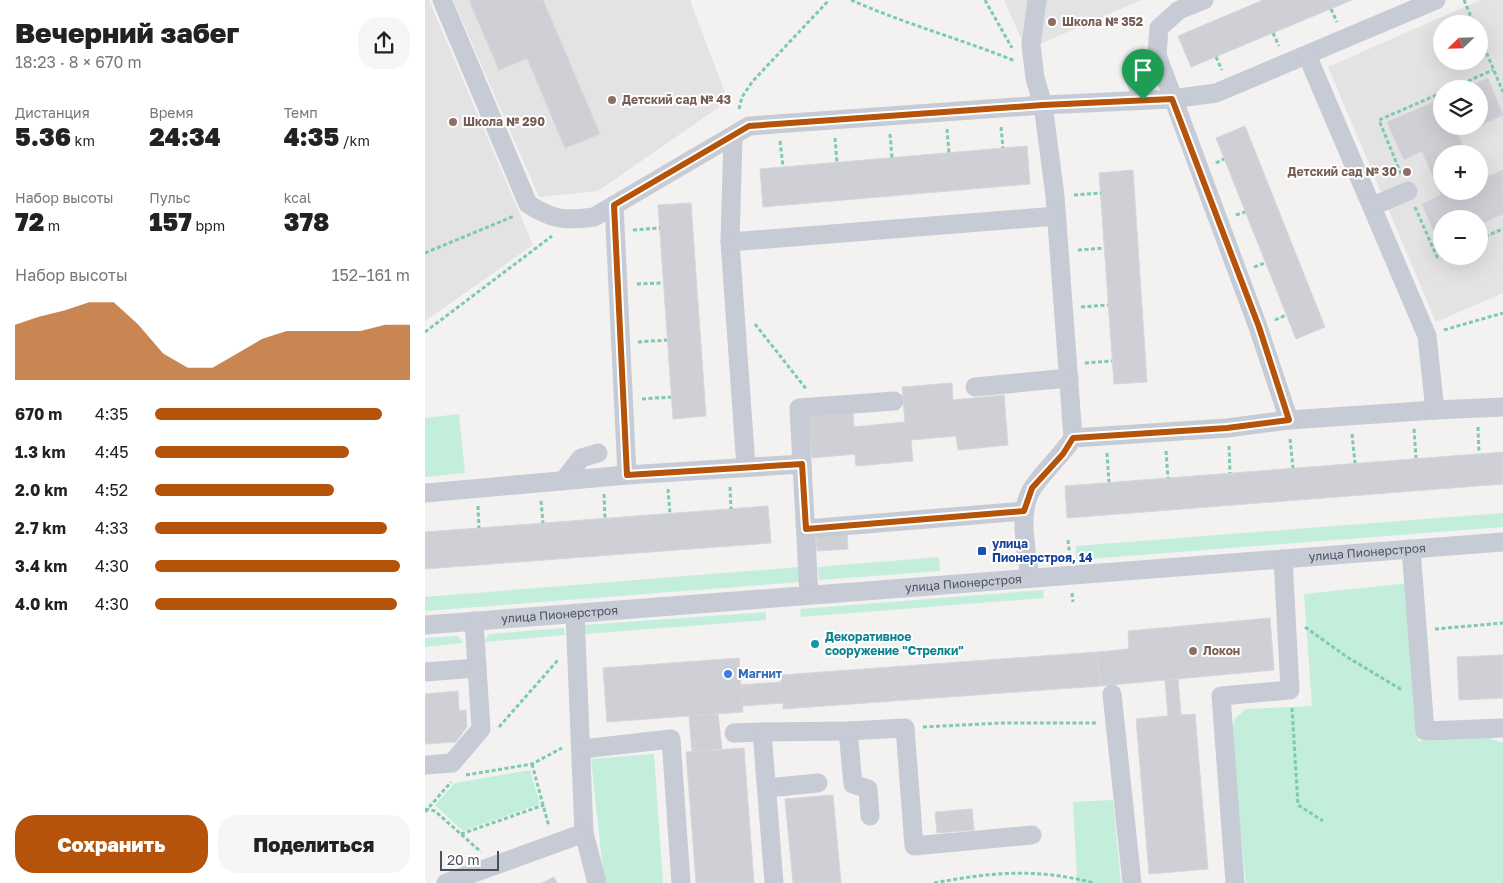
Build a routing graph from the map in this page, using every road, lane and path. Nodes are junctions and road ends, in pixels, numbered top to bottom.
1 (442, 0) edge
2 (829, 0) edge
3 (851, 0) edge
4 (985, 0) edge
5 (1037, 0) edge
6 (1204, 0) edge
7 (1436, 0) edge
8 (1464, 0) edge
9 (1470, 15) edge
10 (1013, 49) dead end
11 (1307, 55) junction
12 (1488, 58) edge
13 (1493, 70) junction
14 (1131, 71) dead end
15 (1035, 78) junction
16 (1470, 80) edge
17 (1503, 92) edge
18 (1433, 96) edge
19 (1172, 99) junction
20 (1143, 100) junction
21 (1043, 105) junction
22 (888, 116) junction
23 (833, 120) junction
24 (779, 124) junction
25 (733, 137) junction
26 (892, 158) dead end
27 (837, 163) dead end
28 (783, 167) dead end
29 (1408, 191) junction
30 (1101, 194) dead end
31 (1055, 196) junction
32 (614, 205) junction
33 (1373, 206) junction
34 (520, 214) dead end
35 (1057, 216) junction
36 (569, 220) junction
37 (659, 228) dead end
38 (1503, 229) edge
39 (615, 231) junction
40 (1488, 236) edge
41 (730, 242) junction
42 (1104, 248) dead end
43 (1433, 248) edge
44 (1059, 252) junction
45 (425, 254) edge
46 (663, 283) dead end
47 (617, 286) junction
48 (734, 292) junction
49 (1108, 305) dead end
50 (1063, 308) junction
51 (1503, 313) edge
52 (1443, 330) dead end
53 (425, 332) edge
54 (667, 340) dead end
55 (621, 343) junction
56 (1112, 361) dead end
57 (1069, 372) junction
58 (975, 387) dead end
59 (671, 397) dead end
60 (623, 400) junction
61 (894, 401) dead end
62 (820, 406) junction
63 (1503, 407) edge
64 (1477, 408) junction
65 (1435, 410) junction
66 (1413, 412) junction
67 (1351, 416) junction
68 (1289, 420) junction
69 (1227, 428) junction
70 (1164, 432) junction
71 (1105, 436) junction
72 (1073, 438) junction
73 (598, 453) dead end
74 (1479, 454) dead end
75 (1416, 458) dead end
76 (1355, 463) dead end
77 (802, 464) junction
78 (746, 467) junction
79 (1293, 468) dead end
80 (1230, 473) dead end
81 (627, 475) junction
82 (1168, 478) dead end
83 (563, 481) junction
84 (1109, 482) dead end
85 (425, 493) edge
86 (1024, 511) junction
87 (806, 529) junction
88 (1503, 542) edge
89 (1411, 549) junction
90 (1283, 559) junction
91 (1030, 578) junction
92 (809, 595) junction
93 (575, 614) junction
94 (1286, 614) junction
95 (474, 621) junction
96 (1503, 623) edge
97 (425, 625) edge
98 (1417, 630) junction
99 (477, 668) junction
100 (425, 672) edge
101 (1290, 690) junction
102 (1112, 694) dead end
103 (1423, 704) junction
104 (1115, 722) junction
105 (905, 728) junction
106 (1503, 728) edge
107 (762, 732) junction
108 (848, 732) junction
109 (734, 733) dead end
110 (582, 743) junction
111 (532, 764) junction
112 (425, 765) edge
113 (463, 775) dead end
114 (818, 783) dead end
115 (767, 788) junction
116 (543, 805) junction
117 (425, 808) edge
118 (870, 816) dead end
119 (1323, 821) dead end
120 (584, 833) junction
121 (461, 834) junction
122 (1032, 835) dead end
123 (554, 844) junction
124 (496, 866) junction
125 (476, 878) edge
126 (446, 883) edge
127 (597, 883) edge
128 (681, 883) edge
129 (774, 883) edge
130 (934, 883) edge
131 (1094, 883) edge
132 (1132, 883) edge
133 (1235, 883) edge

1 - 36 street
2 - 25 path
3 - 15 path
4 - 10 path
5 - 15 street
6 - 19 street
7 - 11 street
8 - 9 path
11 - 19 street
11 - 33 street
12 - 13 path
13 - 16 path
13 - 17 path
14 - 20 street
15 - 21 street
18 - 29 path
19 - 20 street
19 - 68 street
20 - 21 street
21 - 22 street
21 - 31 street
22 - 23 street
22 - 26 path
23 - 24 street
23 - 27 path
24 - 25 street
24 - 28 path
25 - 32 street
25 - 41 street
29 - 33 street
29 - 43 path
30 - 31 path
31 - 35 street
32 - 36 street
32 - 39 street
33 - 65 street
34 - 45 path
35 - 41 street
35 - 44 street
36 - 53 path
37 - 39 path
38 - 40 path
39 - 47 street
41 - 48 street
42 - 44 path
44 - 50 street
46 - 47 path
47 - 55 street
48 - 62 path
48 - 78 street
49 - 50 path
50 - 57 street
51 - 52 path
54 - 55 path
55 - 60 street
56 - 57 path
57 - 58 street
57 - 72 street
59 - 60 path
60 - 81 street
61 - 62 street
62 - 77 street
63 - 64 street
64 - 65 street
64 - 74 path
65 - 66 street
66 - 67 street
66 - 75 path
67 - 68 street
67 - 76 path
68 - 69 street
68 - 79 path
69 - 70 street
69 - 80 path
70 - 71 street
70 - 82 path
71 - 72 street
71 - 84 path
72 - 86 street
73 - 83 street
77 - 78 street
77 - 87 street
78 - 81 street
81 - 83 street
83 - 85 street
86 - 87 street
86 - 91 street
87 - 92 street
88 - 89 street, улица Пионерстроя
89 - 90 street, улица Пионерстроя
89 - 98 street
90 - 91 street, улица Пионерстроя
90 - 94 street
91 - 92 street, улица Пионерстроя
92 - 93 street, улица Пионерстроя
93 - 95 street, улица Пионерстроя
93 - 110 street
94 - 101 street
94 - 103 path
95 - 97 street, улица Пионерстроя
95 - 99 street
96 - 98 path
98 - 103 street
99 - 100 street
99 - 112 street
101 - 119 path
101 - 133 street
102 - 104 street
103 - 106 street
104 - 105 path
104 - 132 street
105 - 108 street
105 - 122 street
107 - 108 street
107 - 109 street
107 - 115 street
108 - 118 street
110 - 111 path
110 - 120 street
110 - 128 street
111 - 113 path
111 - 116 path
114 - 115 street
115 - 129 street
116 - 121 path
116 - 123 path
117 - 121 path
120 - 123 street
120 - 127 street
121 - 124 path
123 - 124 street
124 - 125 street
125 - 126 street
130 - 131 path

